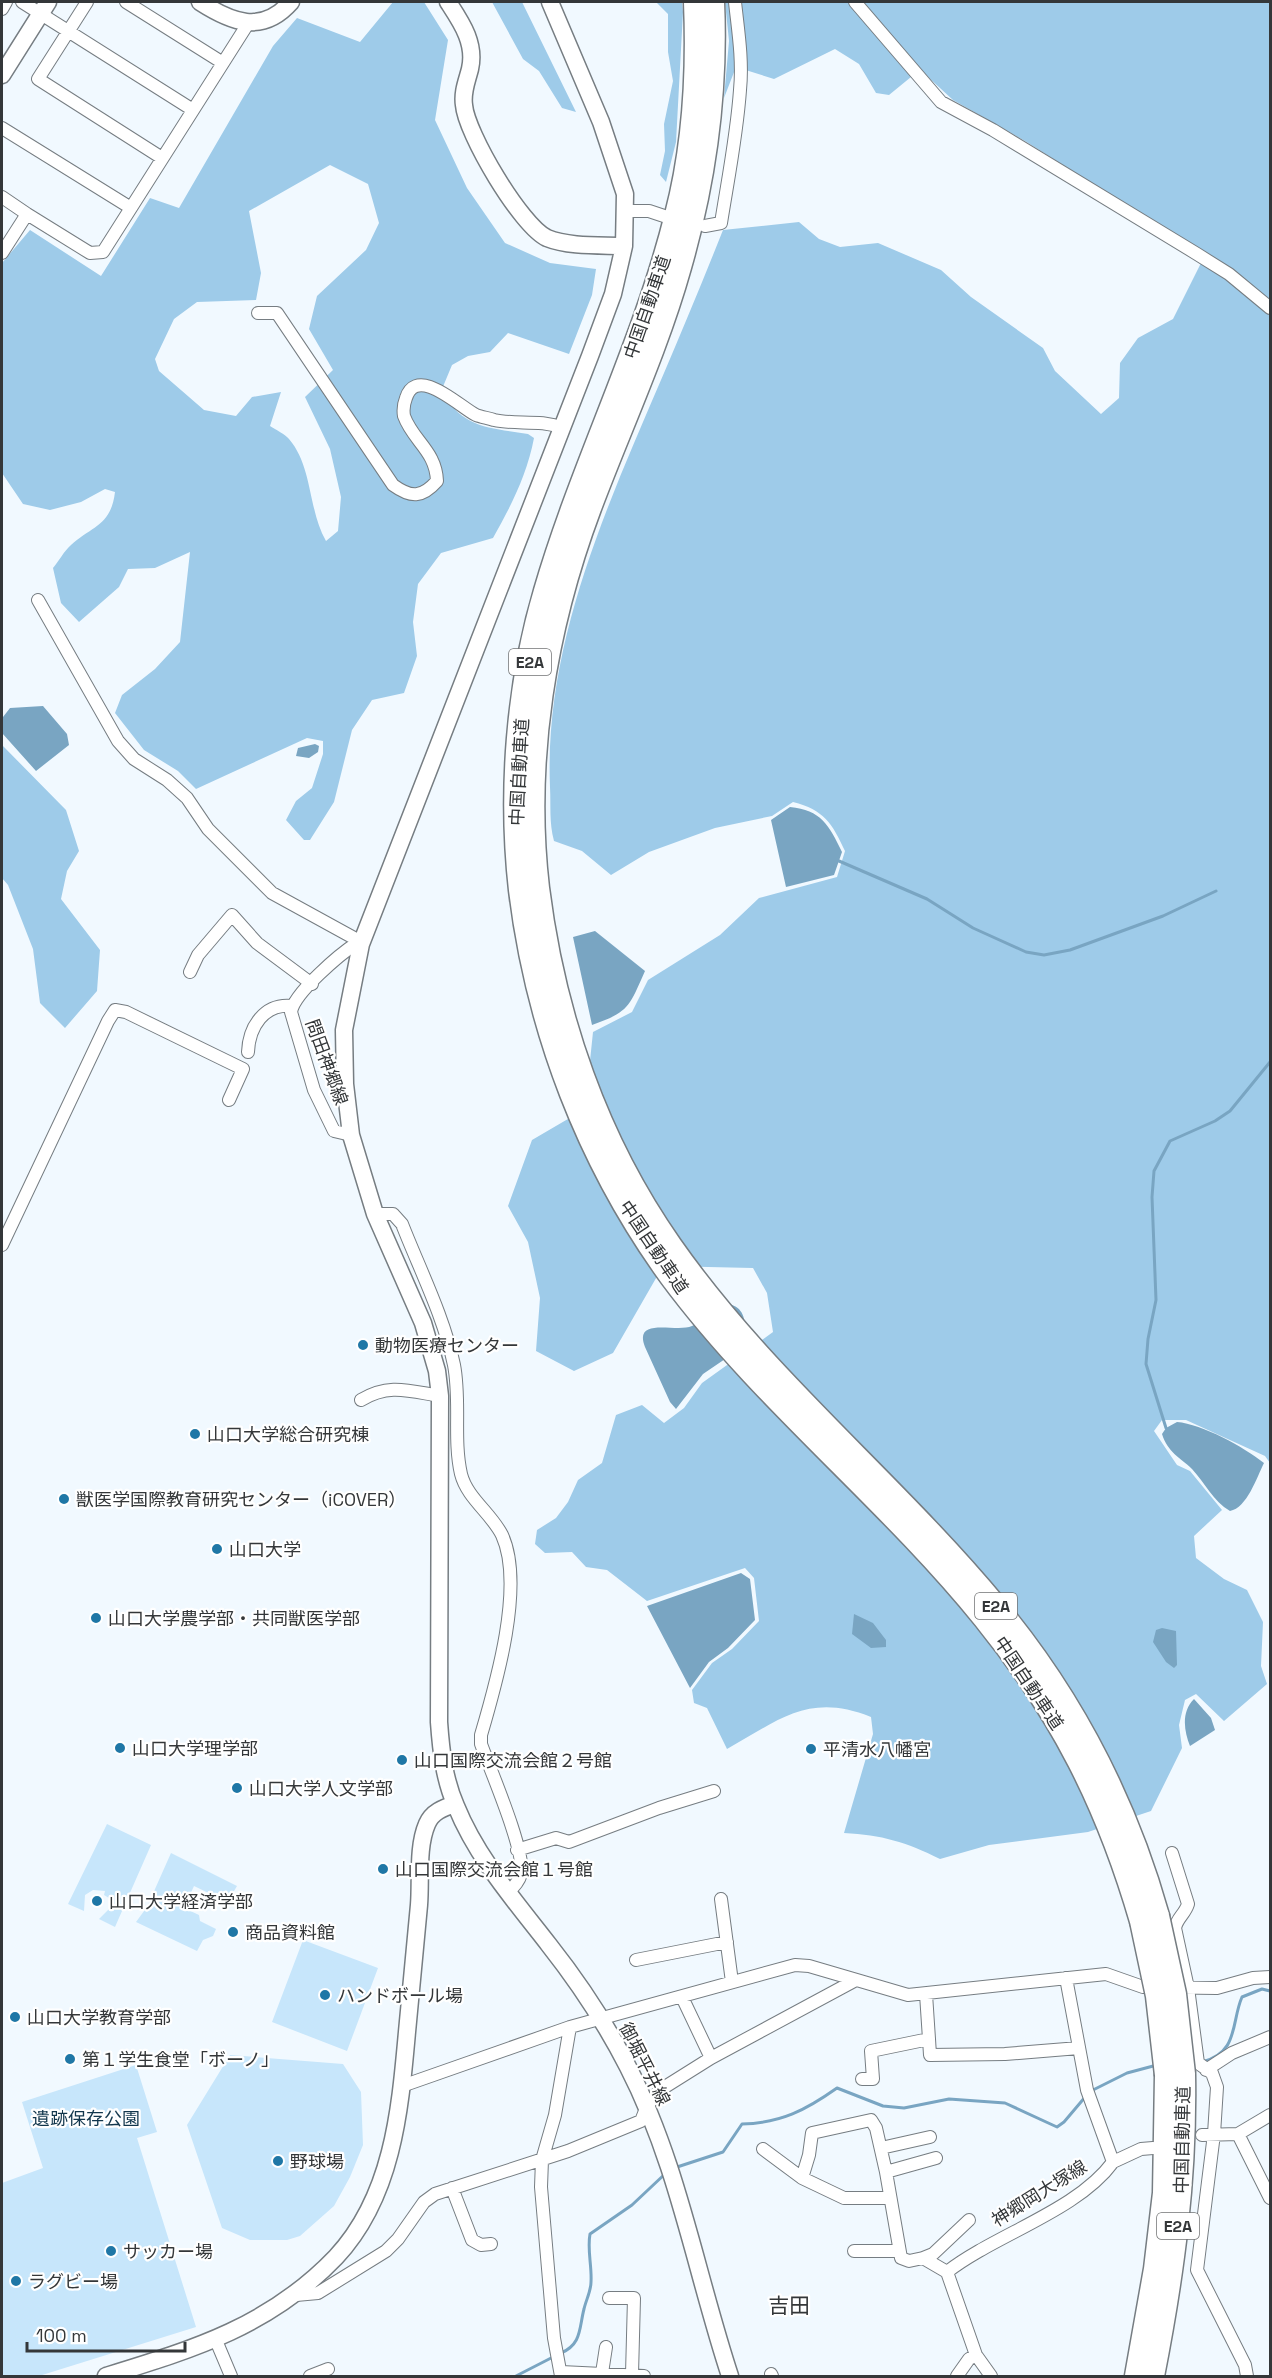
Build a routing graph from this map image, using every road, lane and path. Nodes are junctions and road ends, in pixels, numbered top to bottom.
1 (6, 2) edge
2 (22, 2) edge
3 (87, 2) edge
4 (126, 2) edge
5 (200, 2) edge
6 (291, 2) edge
7 (448, 2) edge
8 (550, 2) edge
9 (695, 2) edge
10 (713, 2) edge
11 (735, 2) edge
12 (855, 2) edge
13 (45, 8) edge
14 (2, 9) edge
15 (249, 22) junction
16 (68, 31) junction
17 (223, 63) junction
18 (2, 75) edge
19 (193, 111) junction
20 (2, 128) edge
21 (162, 158) junction
22 (2, 197) edge
23 (131, 208) junction
24 (627, 211) junction
25 (27, 214) junction
26 (664, 216) dead end
27 (705, 226) dead end
28 (624, 246) junction
29 (2, 253) edge
30 (1270, 308) edge
31 (258, 313) dead end
32 (562, 428) junction
33 (38, 600) dead end
34 (359, 944) junction
35 (190, 972) dead end
36 (312, 984) junction
37 (292, 1006) junction
38 (248, 1052) dead end
39 (229, 1100) dead end
40 (351, 1135) junction
41 (375, 1215) junction
42 (2, 1245) edge
43 (701, 1300) junction
44 (440, 1396) junction
45 (361, 1400) dead end
46 (714, 1791) dead end
47 (455, 1804) junction
48 (517, 1850) junction
49 (1172, 1852) dead end
50 (507, 1893) junction
51 (721, 1899) dead end
52 (728, 1942) junction
53 (636, 1960) dead end
54 (1270, 1977) edge
55 (1066, 1978) junction
56 (732, 1982) junction
57 (854, 1982) junction
58 (1188, 1988) junction
59 (926, 1994) junction
60 (682, 1997) junction
61 (601, 2019) junction
62 (570, 2027) junction
63 (1270, 2037) edge
64 (929, 2039) junction
65 (1078, 2048) junction
66 (711, 2058) junction
67 (1206, 2070) junction
68 (1175, 2074) junction
69 (862, 2079) dead end
70 (402, 2086) junction
71 (647, 2106) junction
72 (1270, 2115) edge
73 (1208, 2134) junction
74 (1238, 2134) junction
75 (930, 2137) dead end
76 (881, 2148) junction
77 (1153, 2148) dead end
78 (764, 2149) dead end
79 (936, 2158) dead end
80 (542, 2160) junction
81 (1113, 2162) junction
82 (1184, 2168) junction
83 (886, 2172) junction
84 (802, 2178) junction
85 (452, 2188) junction
86 (890, 2198) junction
87 (1270, 2198) edge
88 (969, 2220) dead end
89 (491, 2244) dead end
90 (854, 2251) dead end
91 (899, 2251) junction
92 (923, 2258) junction
93 (947, 2272) junction
94 (296, 2295) junction
95 (609, 2298) dead end
96 (215, 2338) junction
97 (606, 2347) dead end
98 (976, 2355) junction
99 (328, 2369) dead end
100 (561, 2370) edge
101 (1136, 2371) edge
102 (603, 2373) junction
103 (638, 2375) edge
104 (106, 2376) edge
105 (231, 2376) edge
106 (310, 2376) edge
107 (730, 2376) edge
108 (957, 2376) edge
109 (991, 2376) edge
110 (1153, 2376) edge
111 (1167, 2376) edge
112 (1247, 2376) edge

1 - 14 street
2 - 13 street
3 - 16 street
4 - 17 street
5 - 15 street
6 - 15 street
7 - 28 street
8 - 24 street, 御堀平井線
9 - 43 highway, 中国自動車道 / E2A
10 - 43 highway, 中国自動車道 / E2A
11 - 27 street
12 - 30 street
13 - 16 street
13 - 18 street
15 - 17 street
16 - 19 street
16 - 21 street
17 - 19 street
19 - 21 street
20 - 23 street
21 - 23 street
22 - 25 street
23 - 25 street
24 - 26 street
24 - 28 street, 御堀平井線
25 - 29 street
28 - 32 street, 御堀平井線
31 - 32 street
32 - 34 street, 御堀平井線
33 - 34 street
34 - 36 street, 問田神郷線
34 - 40 street, 御堀平井線
35 - 36 street
36 - 37 street, 問田神郷線
37 - 38 street
37 - 40 street, 問田神郷線
39 - 42 street
40 - 41 street, 御堀平井線
41 - 44 street, 御堀平井線
41 - 48 street
43 - 68 highway, 中国自動車道 / E2A, bridge
44 - 45 street
44 - 47 street, 御堀平井線
46 - 48 street
47 - 50 street, 御堀平井線
47 - 70 street
48 - 50 street
49 - 58 street
50 - 61 street, 御堀平井線
51 - 52 street
52 - 53 street
52 - 56 street
54 - 58 street
55 - 58 street
55 - 59 street
55 - 65 street, 神郷岡大塚線
56 - 57 street
56 - 60 street
57 - 59 street
57 - 66 street
58 - 67 street
59 - 64 street
60 - 61 street
60 - 66 street
61 - 62 street
61 - 71 street, 御堀平井線
62 - 70 street
62 - 80 street
63 - 67 street
64 - 65 street
64 - 69 street
65 - 81 street, 神郷岡大塚線
66 - 71 street
67 - 73 street
68 - 82 highway, 中国自動車道 / E2A
68 - 101 highway, 中国自動車道 / E2A
70 - 94 street
71 - 80 street
71 - 107 street, 御堀平井線
72 - 74 street
73 - 74 street
73 - 112 street
74 - 87 street
75 - 76 street
76 - 83 street
76 - 84 street
77 - 81 street
78 - 84 street
79 - 83 street
80 - 85 street
80 - 100 street
81 - 93 street, 神郷岡大塚線
82 - 110 highway, 中国自動車道 / E2A
82 - 111 highway
83 - 86 street
84 - 86 street
85 - 89 street
85 - 94 street
86 - 91 street
88 - 92 street
90 - 91 street
91 - 92 street
92 - 93 street
93 - 98 street
94 - 96 street
95 - 103 street
96 - 104 street
96 - 105 street
97 - 102 street
98 - 108 street
98 - 109 street
99 - 106 street
100 - 102 street
102 - 103 street

